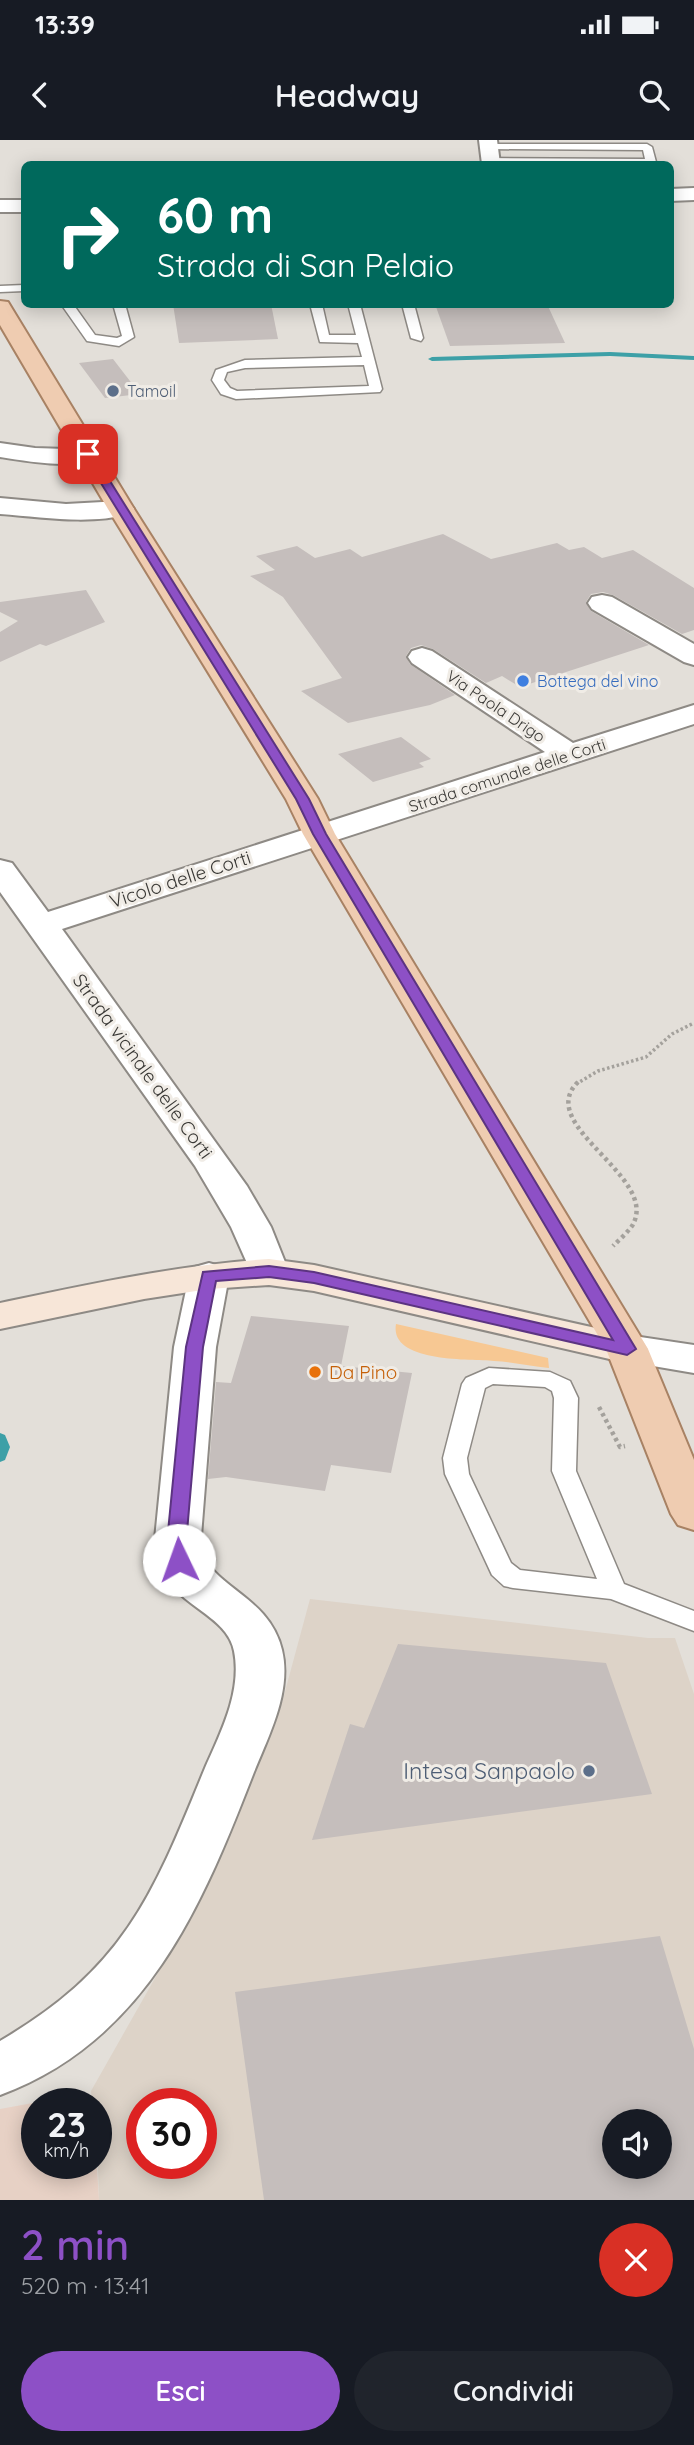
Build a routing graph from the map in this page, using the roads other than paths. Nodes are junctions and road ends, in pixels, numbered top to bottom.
1 (490, 153) edge
2 (650, 161) edge
3 (694, 194) edge
4 (674, 195) edge
5 (0, 206) edge
6 (21, 206) edge
7 (21, 288) edge
8 (0, 289) edge
9 (0, 307) edge
10 (70, 308) edge
11 (121, 308) edge
12 (317, 308) edge
13 (355, 308) edge
14 (409, 308) edge
15 (417, 338) dead end
16 (363, 339) junction
17 (369, 362) junction
18 (0, 450) edge
19 (88, 454) junction
20 (0, 506) edge
21 (121, 509) junction
22 (602, 603) dead end
23 (694, 656) edge
24 (422, 657) dead end
25 (694, 714) edge
26 (570, 755) junction
27 (319, 834) junction
28 (0, 870) edge
29 (41, 925) junction
30 (269, 1272) junction
31 (209, 1276) junction
32 (0, 1316) edge
33 (627, 1349) junction
34 (694, 1359) edge
35 (694, 1514) edge
36 (614, 1590) junction
37 (694, 1621) edge
38 (0, 2070) edge

1 - 2 lane
3 - 4 street
5 - 6 street
7 - 8 lane
9 - 19 main road
10 - 11 lane
12 - 16 lane
13 - 16 lane
14 - 15 lane
16 - 17 lane
17 - 17 lane
18 - 19 street
19 - 21 main road
20 - 21 street
21 - 27 main road
22 - 23 street
24 - 26 street, Via Paola Drigo
25 - 26 street, Strada comunale delle Corti
26 - 27 street, Strada comunale delle Corti
27 - 29 street, Vicolo delle Corti
27 - 33 main road
28 - 29 street, Strada vicinale delle Corti
29 - 30 street, Strada vicinale delle Corti
30 - 31 main road
30 - 33 main road
31 - 32 main road
31 - 38 street
33 - 34 street
33 - 35 main road
36 - 36 lane
36 - 37 lane

